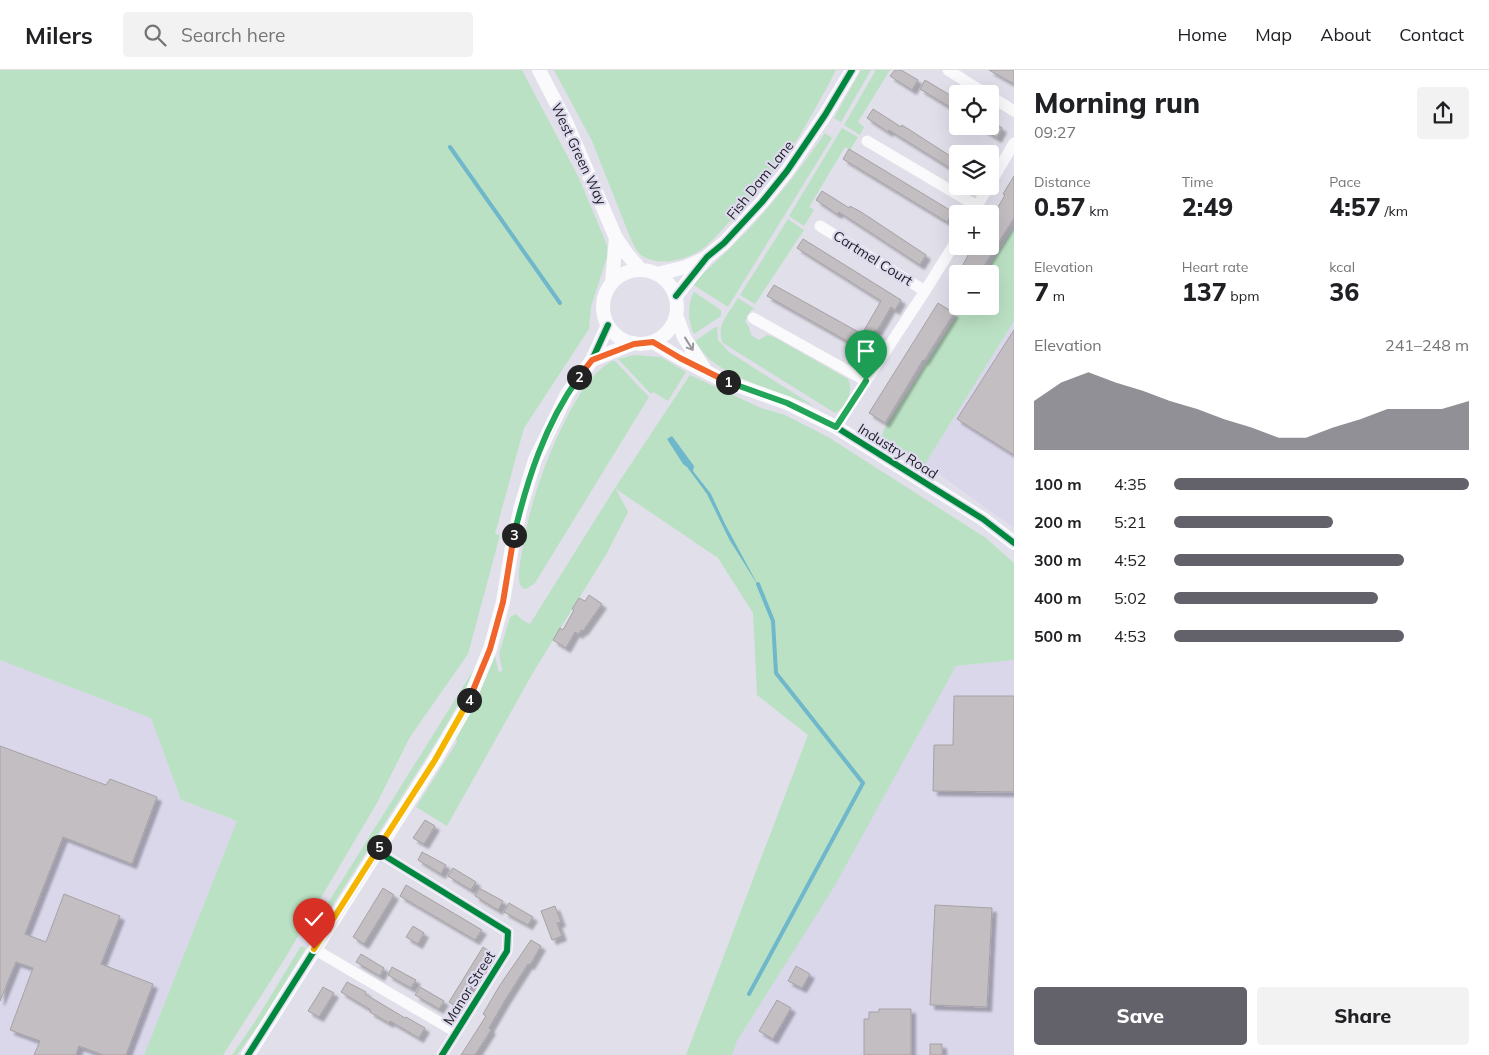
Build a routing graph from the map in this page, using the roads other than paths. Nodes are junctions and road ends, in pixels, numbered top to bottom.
1 (539, 70) edge
2 (852, 70) edge
3 (948, 70) edge
4 (972, 85) edge
5 (999, 102) edge
6 (1014, 111) edge
7 (867, 141) dead end
8 (1014, 143) edge
9 (999, 168) edge
10 (967, 205) edge
11 (820, 226) dead end
12 (616, 238) junction
13 (949, 252) edge
14 (707, 257) junction
15 (641, 270) junction
16 (657, 274) junction
17 (612, 283) junction
18 (925, 291) junction
19 (676, 296) junction
20 (676, 315) junction
21 (757, 324) dead end
22 (608, 325) junction
23 (653, 342) junction
24 (634, 344) junction
25 (592, 360) junction
26 (706, 370) junction
27 (866, 381) junction
28 (836, 427) junction
29 (1014, 543) edge
30 (377, 851) junction
31 (314, 949) junction
32 (456, 1032) junction
33 (248, 1055) edge
34 (442, 1055) edge

1 - 12 street, West Green Way
2 - 14 street, Fish Dam Lane
3 - 4 street
5 - 6 street
7 - 10 street
8 - 9 street
11 - 18 street, Cartmel Court
12 - 15 street, West Green Way
12 - 17 street, West Green Way
13 - 18 street
14 - 16 street, Fish Dam Lane
14 - 19 street, Fish Dam Lane
15 - 16 street
15 - 17 street
16 - 19 street
17 - 22 street
18 - 27 street
19 - 20 street
20 - 23 street
20 -> 26 street, Industry Road
21 - 27 street
22 - 24 street
22 - 25 street
23 - 24 street
23 - 26 street, Industry Road
24 - 25 street
25 - 30 street
26 - 28 street, Industry Road
27 - 28 street
28 - 29 street, Industry Road
30 - 31 street
30 - 32 street, Manor Street
31 - 32 street
31 - 33 street
32 - 34 street, Manor Street

